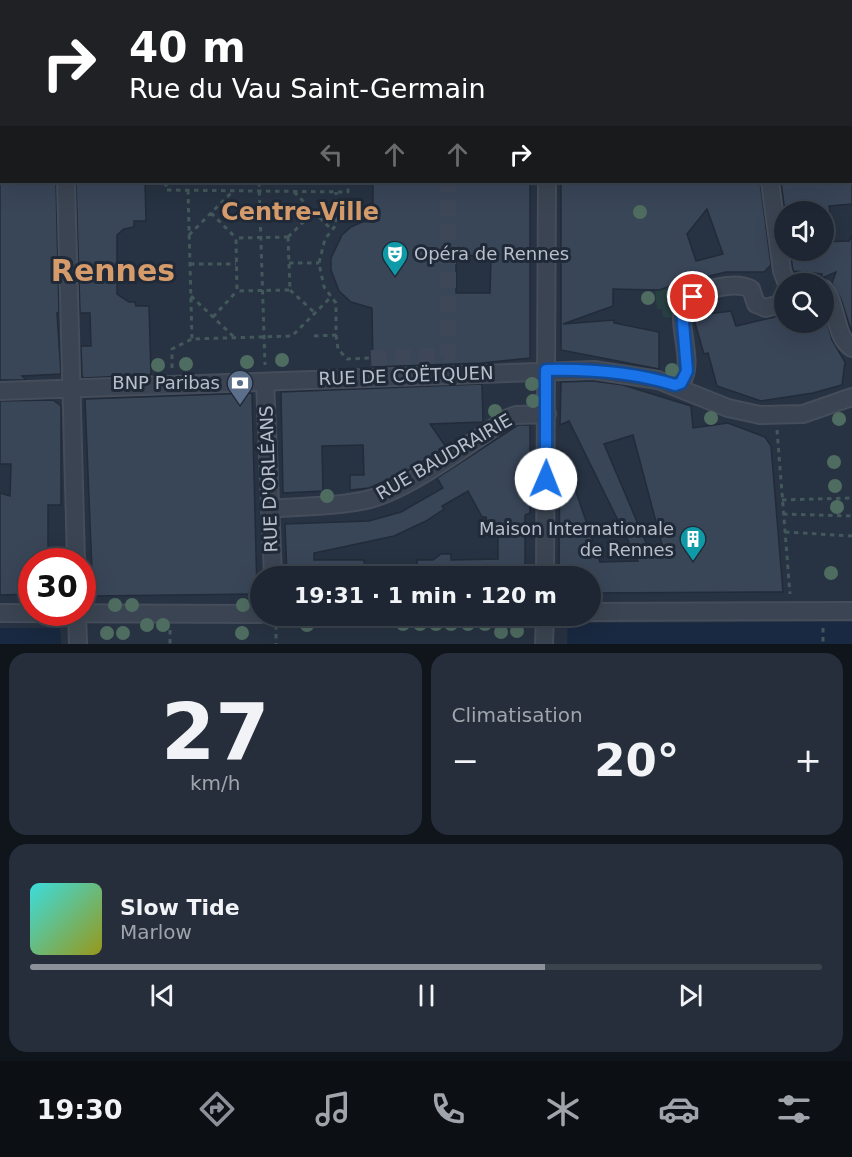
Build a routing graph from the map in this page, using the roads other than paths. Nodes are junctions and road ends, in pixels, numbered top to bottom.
1 (66, 183) edge
2 (547, 183) edge
3 (770, 183) edge
4 (782, 273) edge
5 (774, 303) edge
6 (834, 308) edge
7 (852, 348) edge
8 (546, 370) junction
9 (265, 382) junction
10 (675, 385) junction
11 (72, 388) junction
12 (0, 391) edge
13 (852, 398) edge
14 (547, 414) junction
15 (270, 509) junction
16 (76, 548) edge
17 (273, 566) edge
18 (545, 566) edge
19 (852, 611) edge
20 (96, 612) edge
21 (601, 612) edge
22 (0, 613) edge
23 (18, 613) edge
24 (250, 614) edge
25 (77, 626) edge
26 (545, 626) edge
27 (78, 644) edge
28 (544, 644) edge

1 - 11 street
2 - 8 street
3 - 4 street
5 - 10 street
6 - 7 street
8 - 9 street, RUE DE COËTQUEN
8 - 10 street, RUE DE COËTQUEN
8 - 14 street
9 - 11 street, RUE DE COËTQUEN
9 - 15 street, RUE D'ORLÉANS
10 - 13 street, RUE DE COËTQUEN
11 - 12 street, RUE DE COËTQUEN
11 - 16 street
14 - 15 street, RUE BAUDRAIRIE
14 - 18 street
15 - 17 street, RUE D'ORLÉANS
19 - 21 street
20 - 24 street
22 - 23 street
25 - 27 street
26 - 28 street

